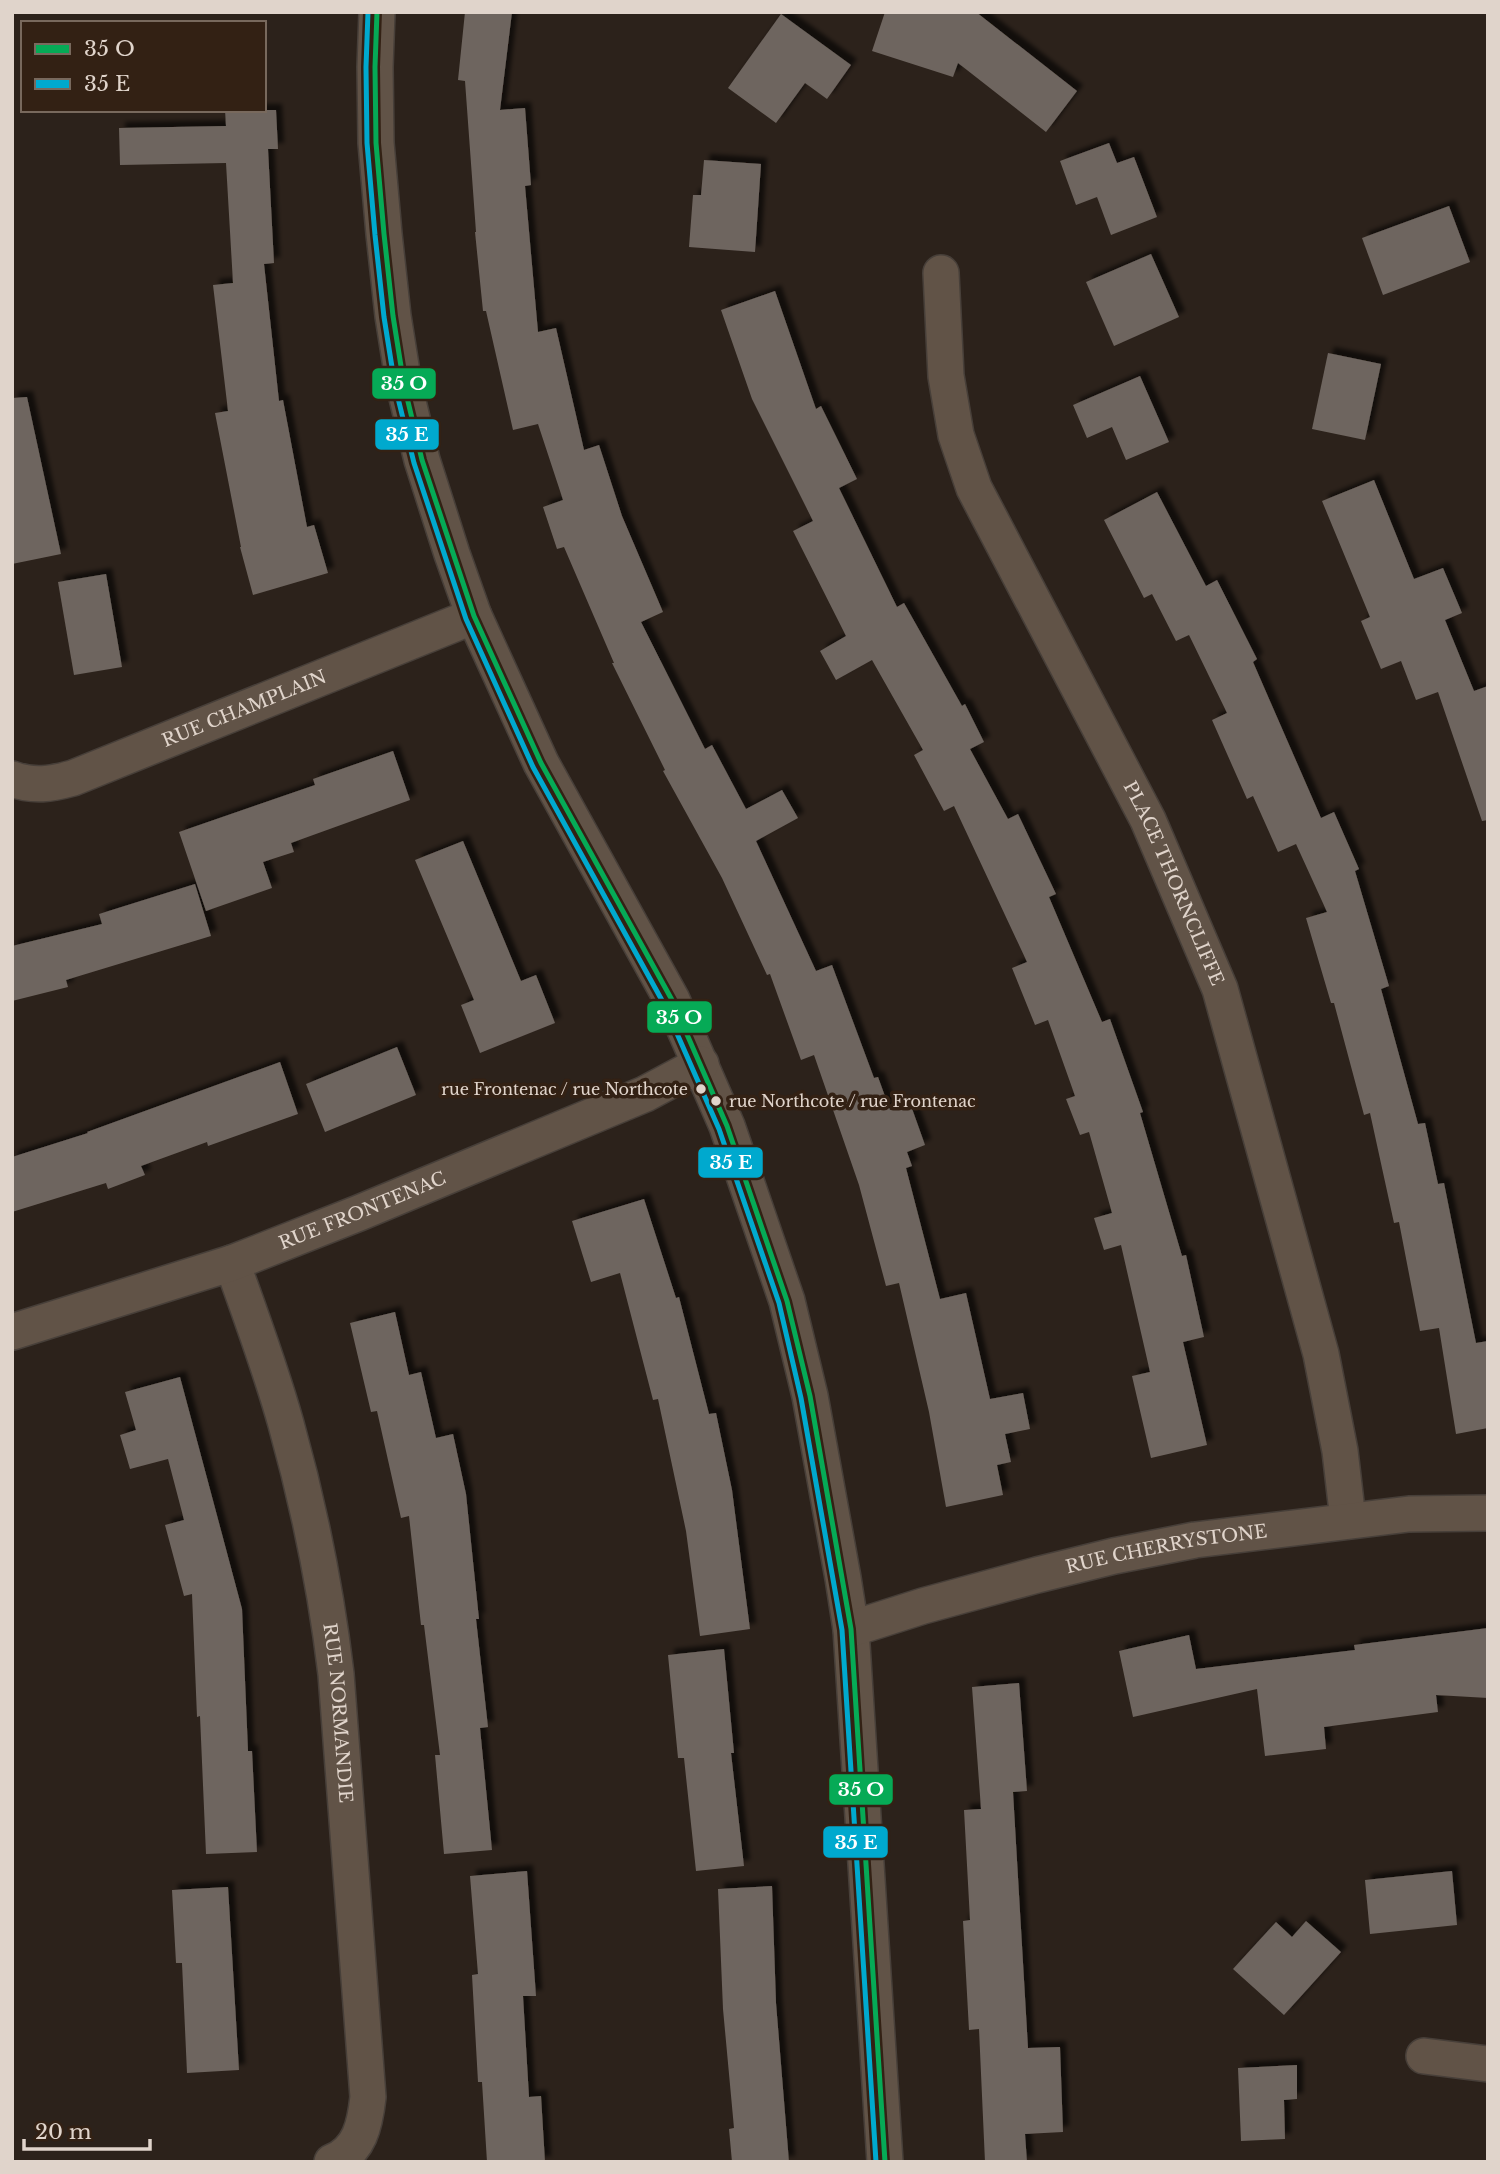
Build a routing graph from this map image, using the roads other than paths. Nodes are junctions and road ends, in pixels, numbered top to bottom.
1 (377, 12) edge
2 (941, 273) dead end
3 (474, 616) junction
4 (12, 779) edge
5 (701, 1064) junction
6 (232, 1263) junction
7 (12, 1332) edge
8 (1488, 1513) edge
9 (1348, 1520) junction
10 (851, 1629) junction
11 (1424, 2056) dead end
12 (1488, 2064) edge
13 (332, 2162) edge
14 (885, 2162) edge

1 - 3 street
2 - 9 street, PLACE THORNCLIFFE
3 - 4 street, RUE CHAMPLAIN
3 - 5 street
5 - 6 street, RUE FRONTENAC
5 - 10 street
6 - 7 street, RUE FRONTENAC
6 - 13 street, RUE NORMANDIE
8 - 9 street, RUE CHERRYSTONE
9 - 10 street, RUE CHERRYSTONE
10 - 14 street
11 - 12 street

